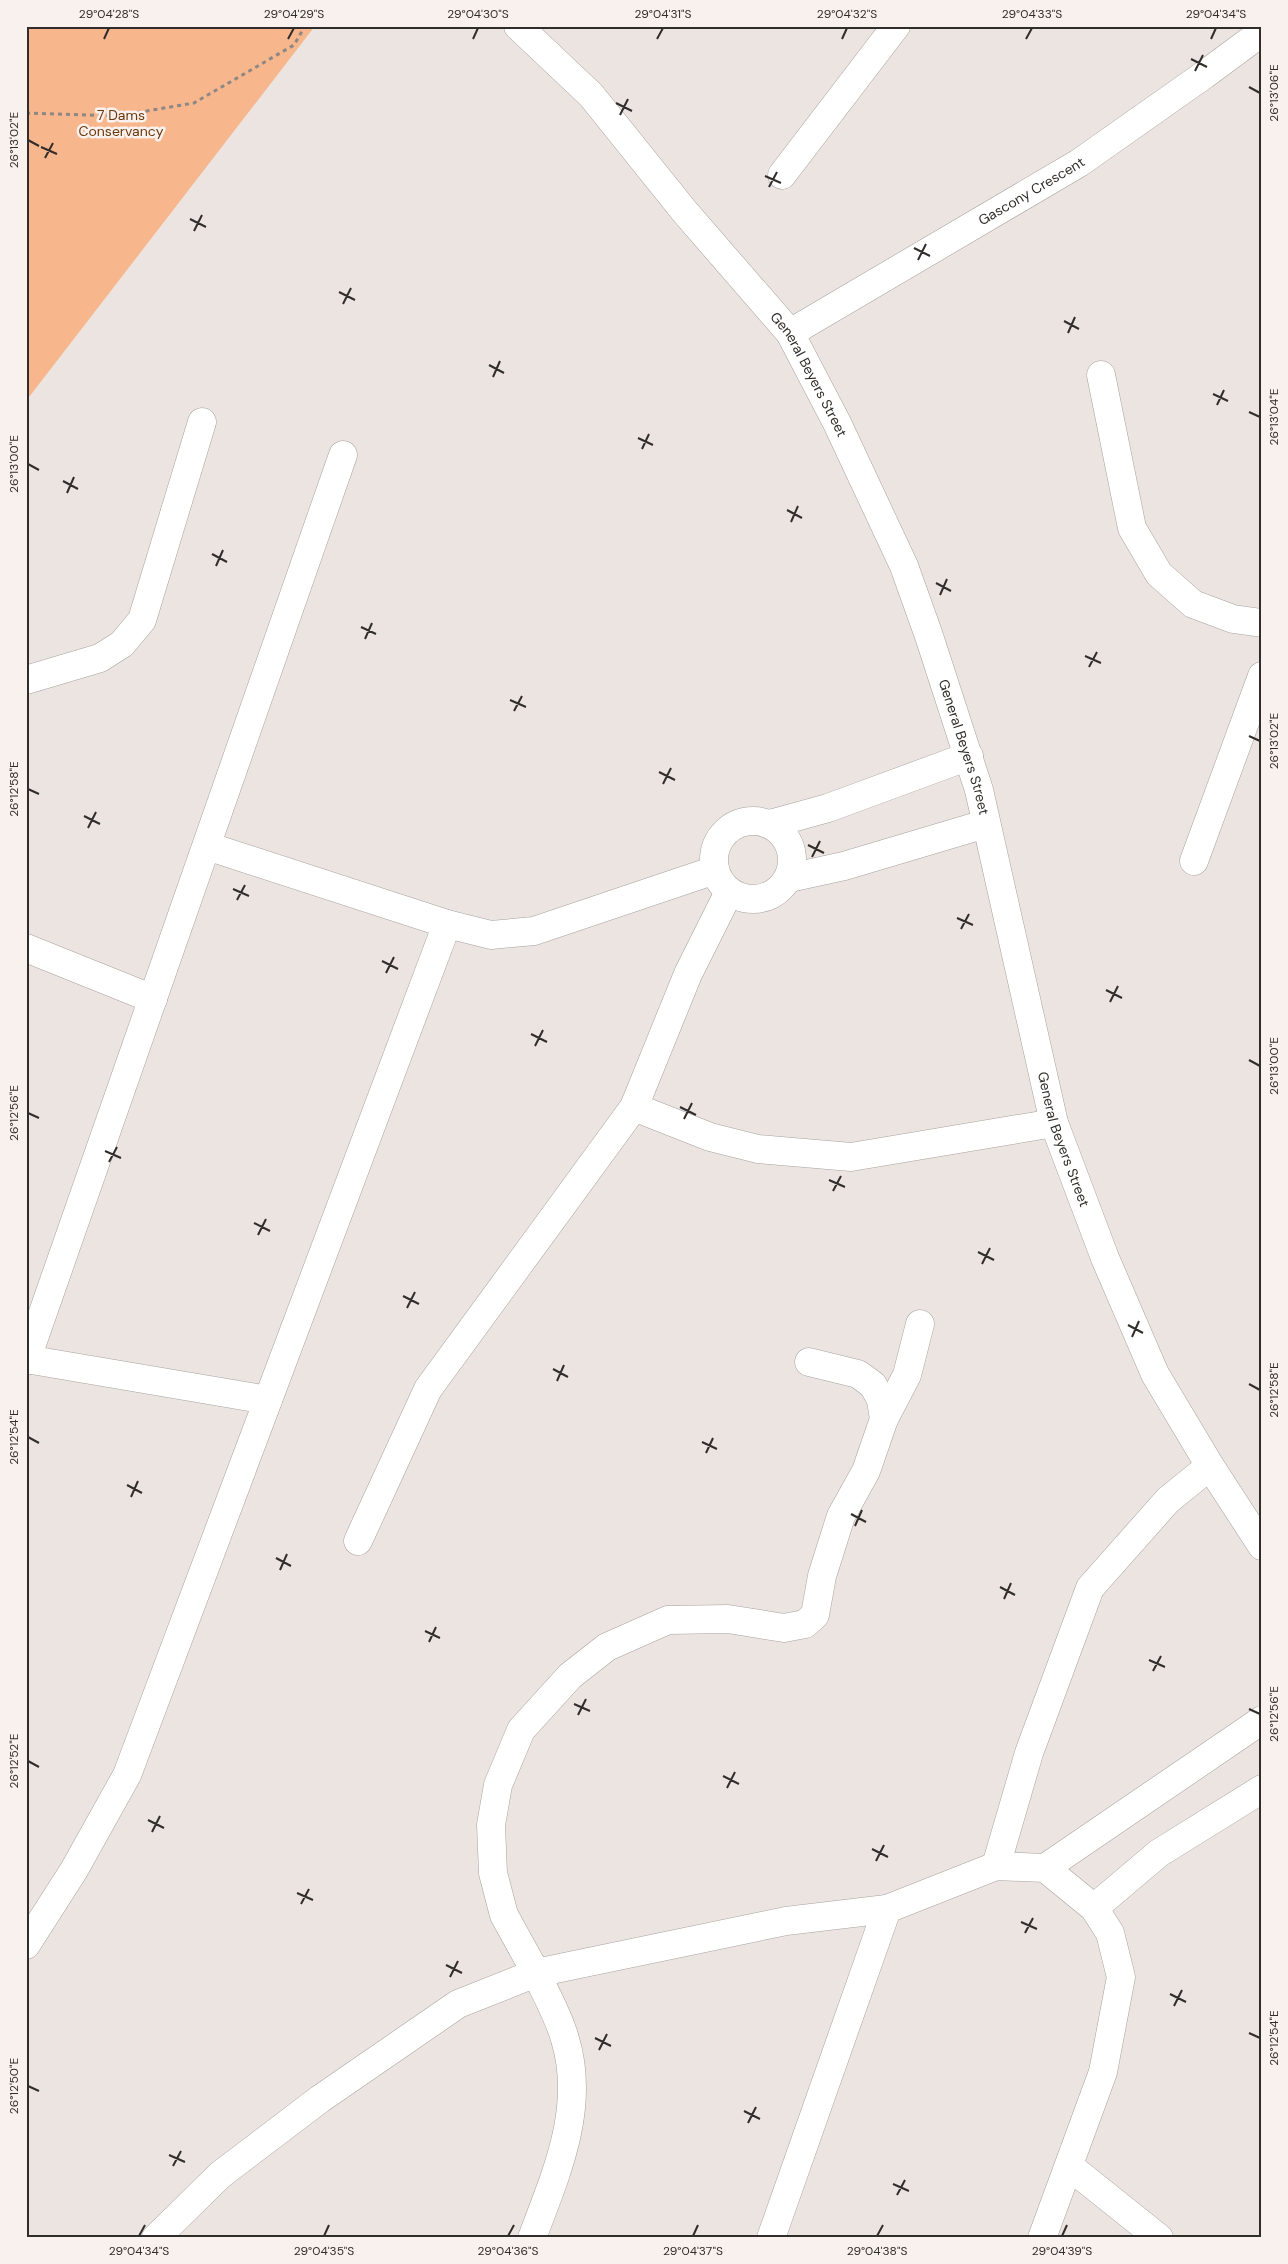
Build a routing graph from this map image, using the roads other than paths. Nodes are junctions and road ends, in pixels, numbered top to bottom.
1 (518, 26) edge
2 (896, 26) edge
3 (1262, 32) edge
4 (782, 175) dead end
5 (790, 334) junction
6 (1101, 375) dead end
7 (202, 422) dead end
8 (343, 455) dead end
9 (1262, 623) edge
10 (1262, 676) edge
11 (26, 680) edge
12 (969, 756) junction
13 (770, 824) junction
14 (985, 824) junction
15 (206, 846) junction
16 (1194, 861) dead end
17 (714, 870) junction
18 (789, 878) junction
19 (730, 892) junction
20 (447, 924) junction
21 (26, 948) edge
22 (153, 998) junction
23 (634, 1107) junction
24 (1054, 1123) junction
25 (920, 1324) dead end
26 (26, 1360) edge
27 (809, 1362) dead end
28 (268, 1400) junction
29 (884, 1419) junction
30 (1210, 1466) junction
31 (358, 1542) dead end
32 (1262, 1546) edge
33 (1262, 1720) edge
34 (1262, 1789) edge
35 (996, 1866) junction
36 (1045, 1868) junction
37 (1094, 1908) junction
38 (887, 1909) junction
39 (26, 1945) edge
40 (536, 1973) junction
41 (1069, 2166) junction
42 (156, 2238) edge
43 (532, 2238) edge
44 (771, 2238) edge
45 (1042, 2238) edge
46 (1159, 2238) edge

1 - 5 street, General Beyers Street
2 - 4 street
3 - 5 street, Gascony Crescent
5 - 12 street, General Beyers Street
6 - 9 street
7 - 11 street
8 - 15 street
10 - 16 street
12 - 13 street
12 - 14 street, General Beyers Street
13 - 17 street
13 - 18 street
14 - 18 street
14 - 24 street, General Beyers Street
15 - 20 street
15 - 22 street
17 - 19 street
17 - 20 street
18 - 19 street
19 - 23 street
20 - 28 street
21 - 22 street
22 - 26 street
23 - 24 street
23 - 31 street
24 - 30 street, General Beyers Street
25 - 29 street
26 - 28 street
27 - 29 street
28 - 39 street
29 - 40 street
30 - 32 street, General Beyers Street
30 - 35 street
33 - 36 street
34 - 37 street
35 - 36 street
35 - 38 street
36 - 37 street
37 - 41 street
38 - 40 street
38 - 44 street
40 - 42 street
40 - 43 street
41 - 45 street
41 - 46 street

